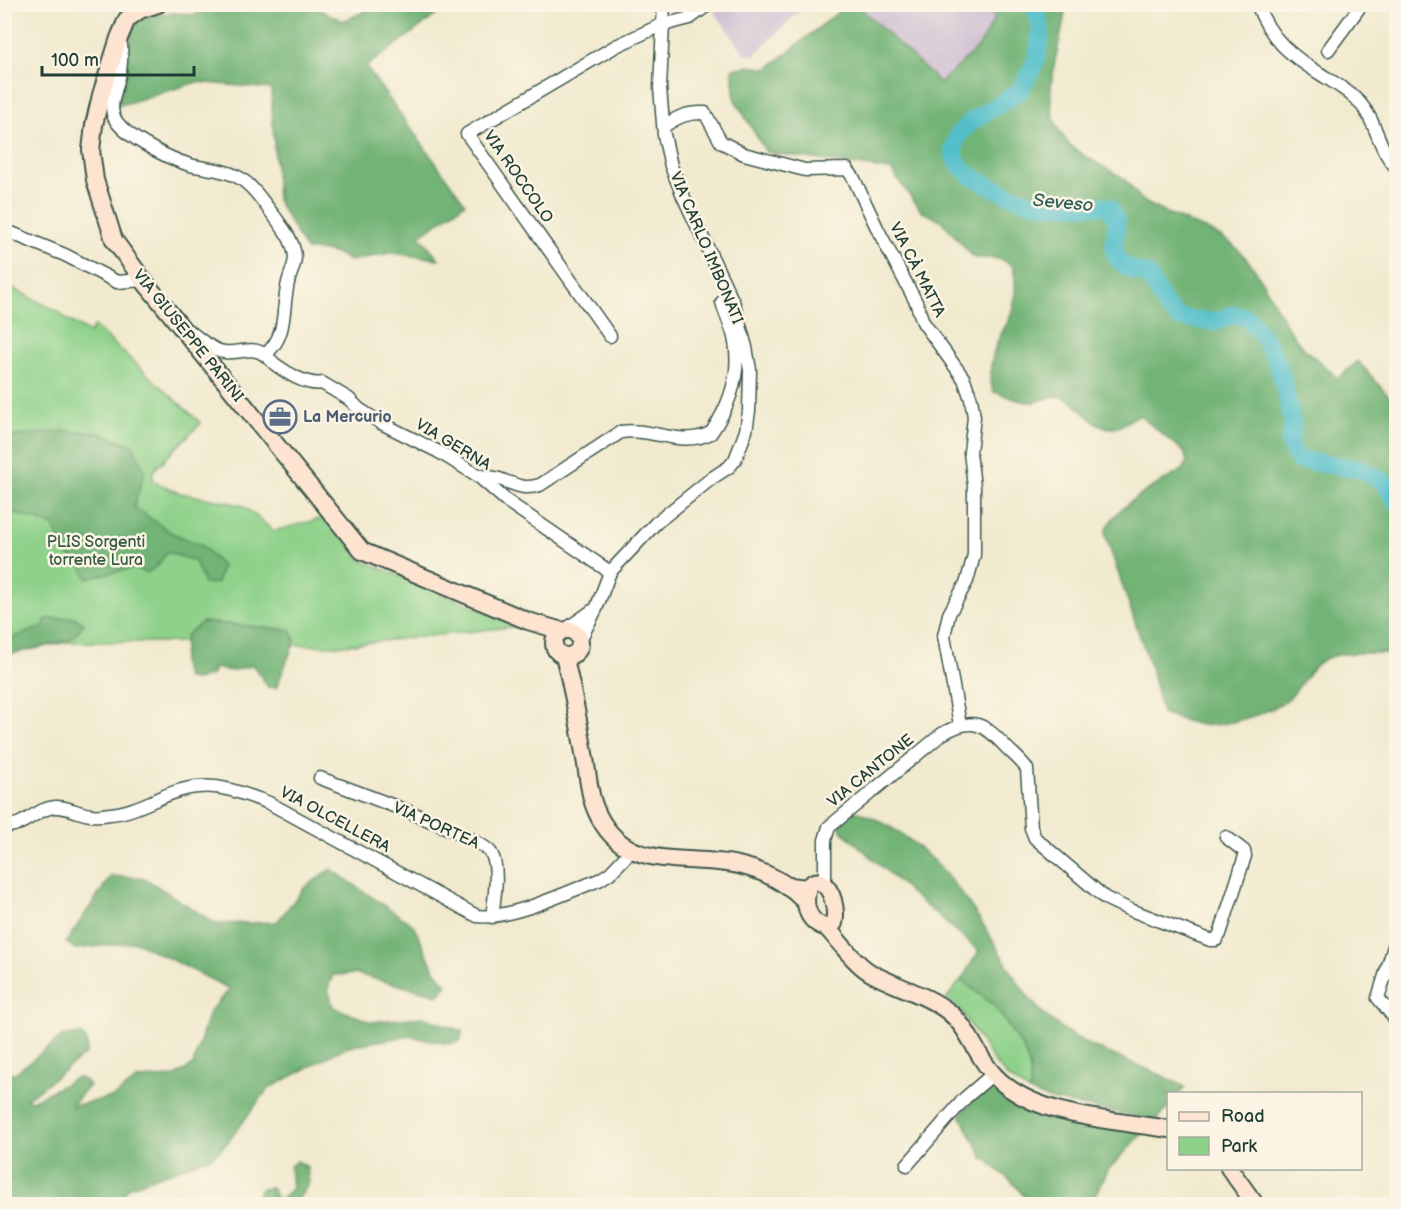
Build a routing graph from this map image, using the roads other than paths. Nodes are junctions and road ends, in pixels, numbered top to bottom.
1 (158, 4) edge
2 (664, 4) edge
3 (709, 4) edge
4 (1257, 4) edge
5 (1355, 4) edge
6 (664, 25) junction
7 (119, 38) junction
8 (1328, 50) dead end
9 (664, 126) junction
10 (1396, 167) edge
11 (4, 230) edge
12 (143, 280) junction
13 (730, 296) junction
14 (178, 323) junction
15 (610, 336) dead end
16 (265, 355) junction
17 (477, 475) junction
18 (610, 572) junction
19 (596, 609) junction
20 (567, 642) junction
21 (966, 724) junction
22 (320, 778) dead end
23 (4, 826) edge
24 (1226, 837) dead end
25 (632, 850) junction
26 (812, 885) junction
27 (492, 917) junction
28 (831, 922) junction
29 (1396, 940) edge
30 (1396, 1020) edge
31 (993, 1074) junction
32 (1167, 1129) edge
33 (907, 1165) dead end
34 (1230, 1170) edge
35 (1255, 1204) edge

1 - 7 street, VIA GIUSEPPE PARINI
2 - 6 street, VIA CARLO IMBONATI
3 - 6 street
4 - 10 street
5 - 8 street
6 - 9 street, VIA CARLO IMBONATI
6 - 15 street, VIA ROCCOLO
7 - 12 street, VIA GIUSEPPE PARINI
7 - 16 street
9 - 13 street, VIA CARLO IMBONATI
9 - 21 street, VIA CÀ MATTA
11 - 12 street
12 - 14 street, VIA GIUSEPPE PARINI
13 - 17 street
13 - 18 street, VIA CARLO IMBONATI
14 - 16 street, VIA GERNA
14 - 20 street, VIA GIUSEPPE PARINI
16 - 17 street, VIA GERNA
17 - 18 street, VIA GERNA
18 - 19 street, VIA CARLO IMBONATI
19 - 20 street, VIA CARLO IMBONATI
19 - 20 street
20 - 25 street
21 - 24 street
21 - 26 street, VIA CANTONE
22 - 27 street, VIA PORTEA
23 - 27 street, VIA OLCELLERA
25 - 26 street
25 - 27 street
26 - 28 street
26 - 28 street
28 - 31 street
29 - 30 street
31 - 32 street
31 - 33 street
34 - 35 street

